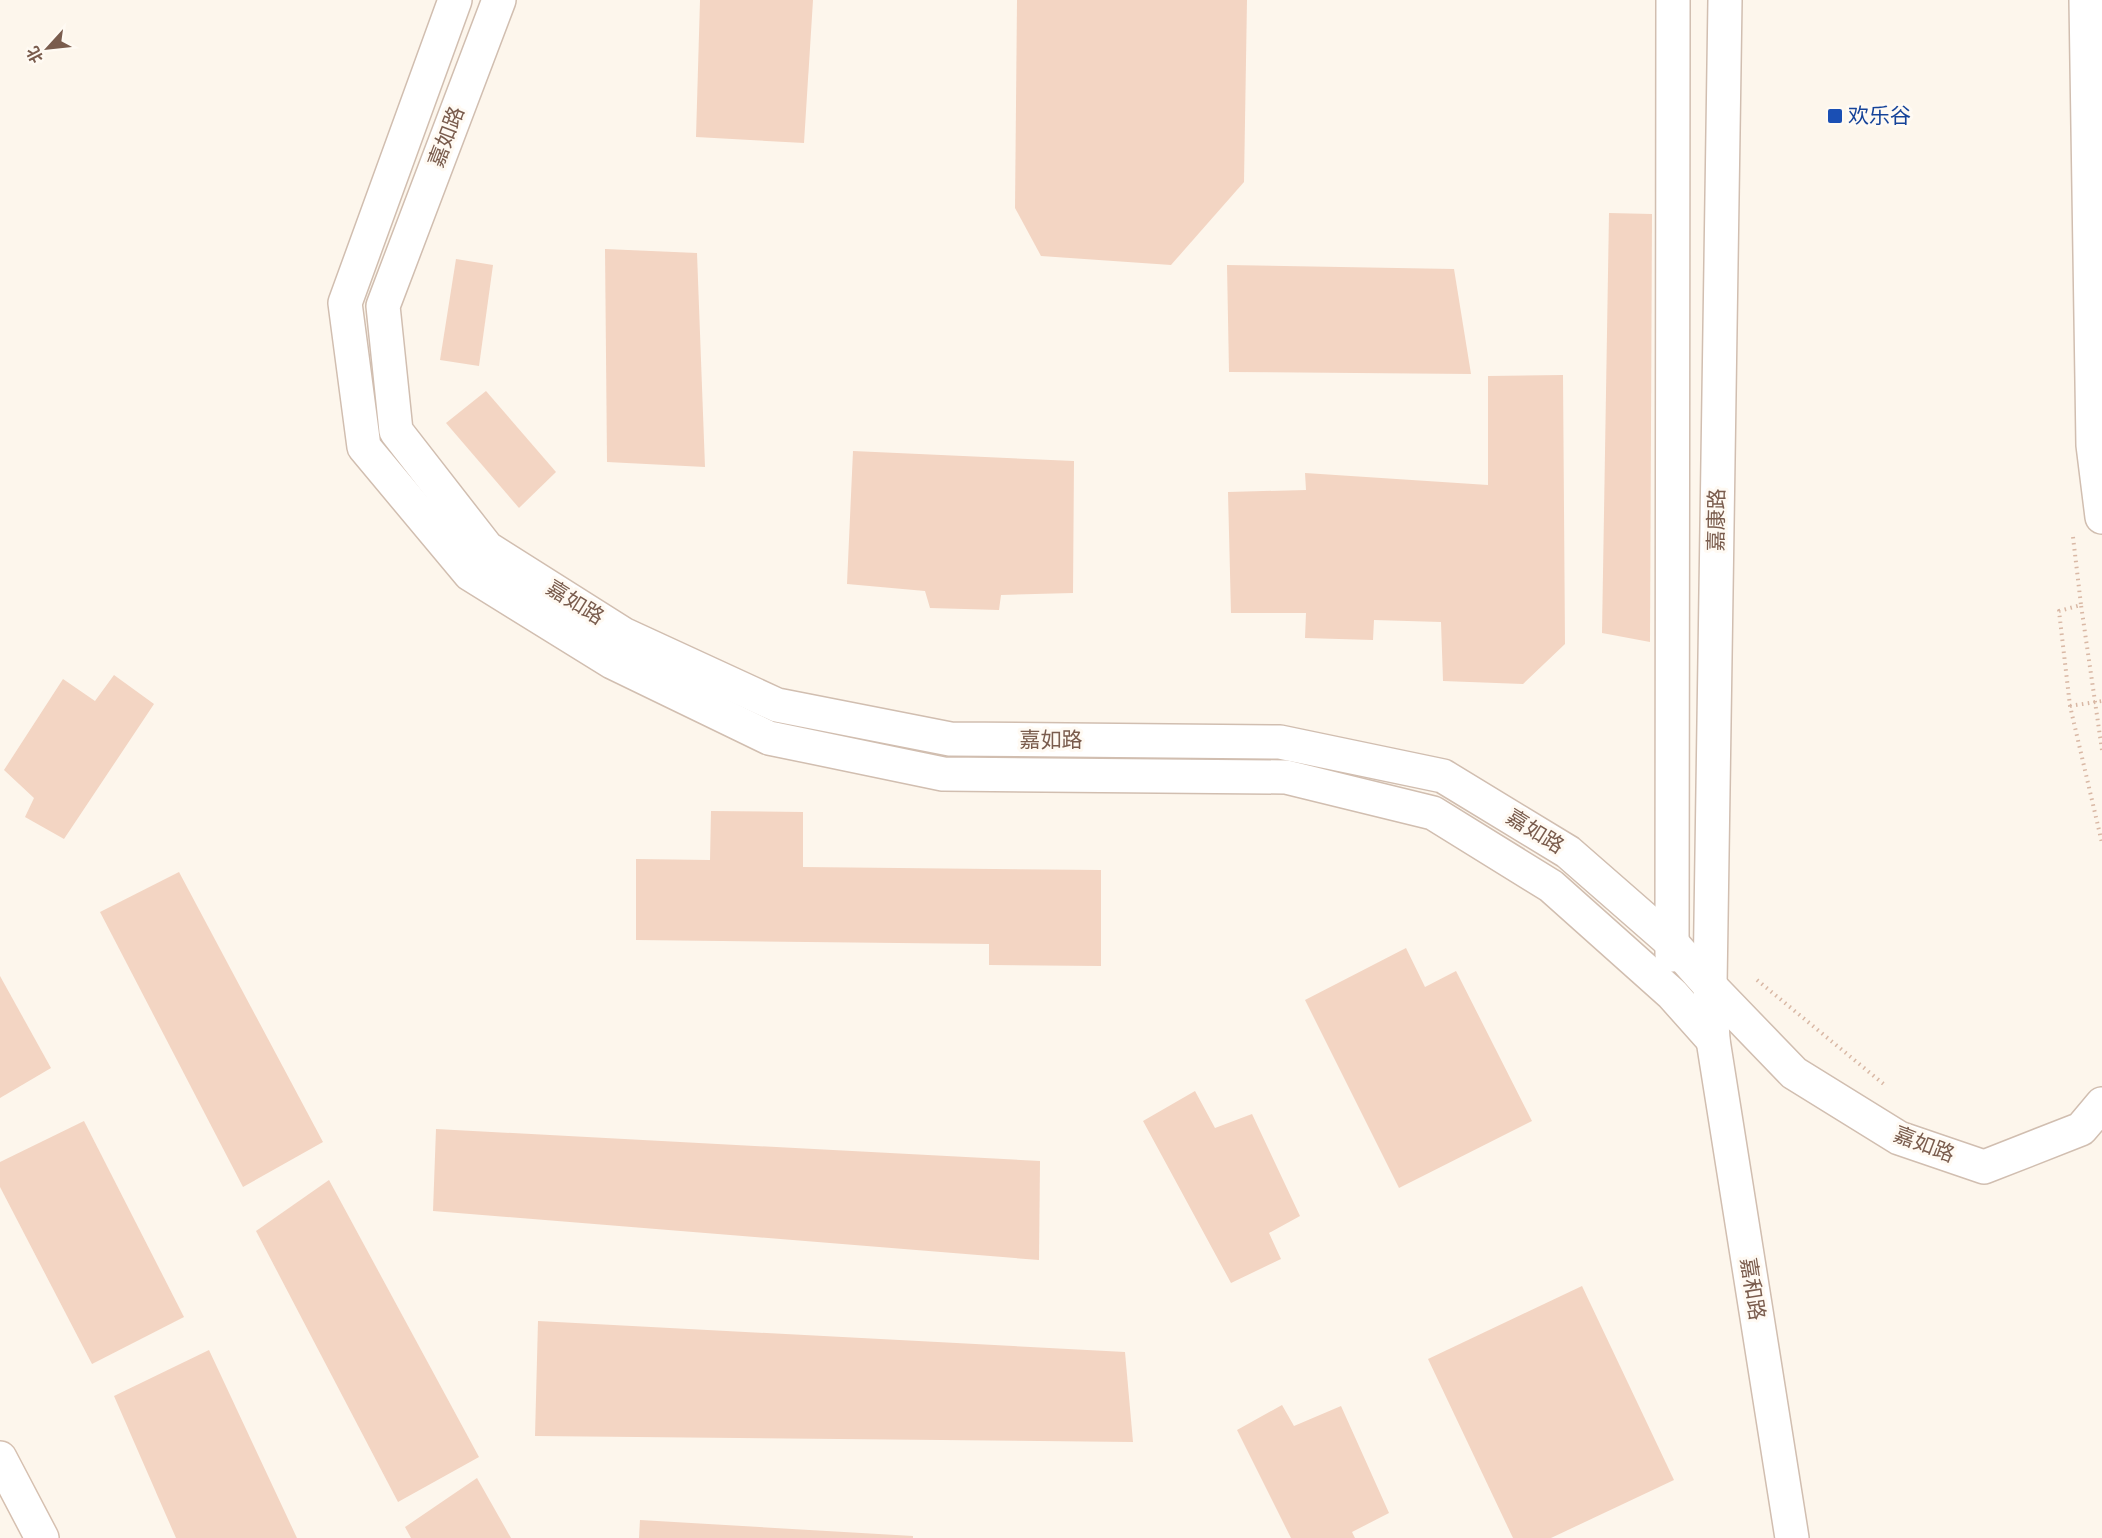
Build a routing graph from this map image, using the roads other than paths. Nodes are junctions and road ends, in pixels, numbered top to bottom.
1 (455, 0) edge
2 (499, 0) edge
3 (1673, 0) edge
4 (1725, 0) edge
5 (2086, 0) edge
6 (2102, 517) edge
7 (1671, 942) junction
8 (1710, 986) junction
9 (1672, 994) junction
10 (1713, 1040) junction
11 (2102, 1104) edge
12 (0, 1458) edge
13 (42, 1538) edge
14 (1792, 1538) edge

1 - 9 street, 嘉如路
2 - 7 street, 嘉如路
3 - 7 street
4 - 8 street, 嘉康路
5 - 6 street
7 - 8 street, 嘉如路
7 - 9 street
8 - 10 street, 嘉康路
8 - 11 street, 嘉如路
9 - 10 street, 嘉如路
10 - 14 street, 嘉和路
12 - 13 street

